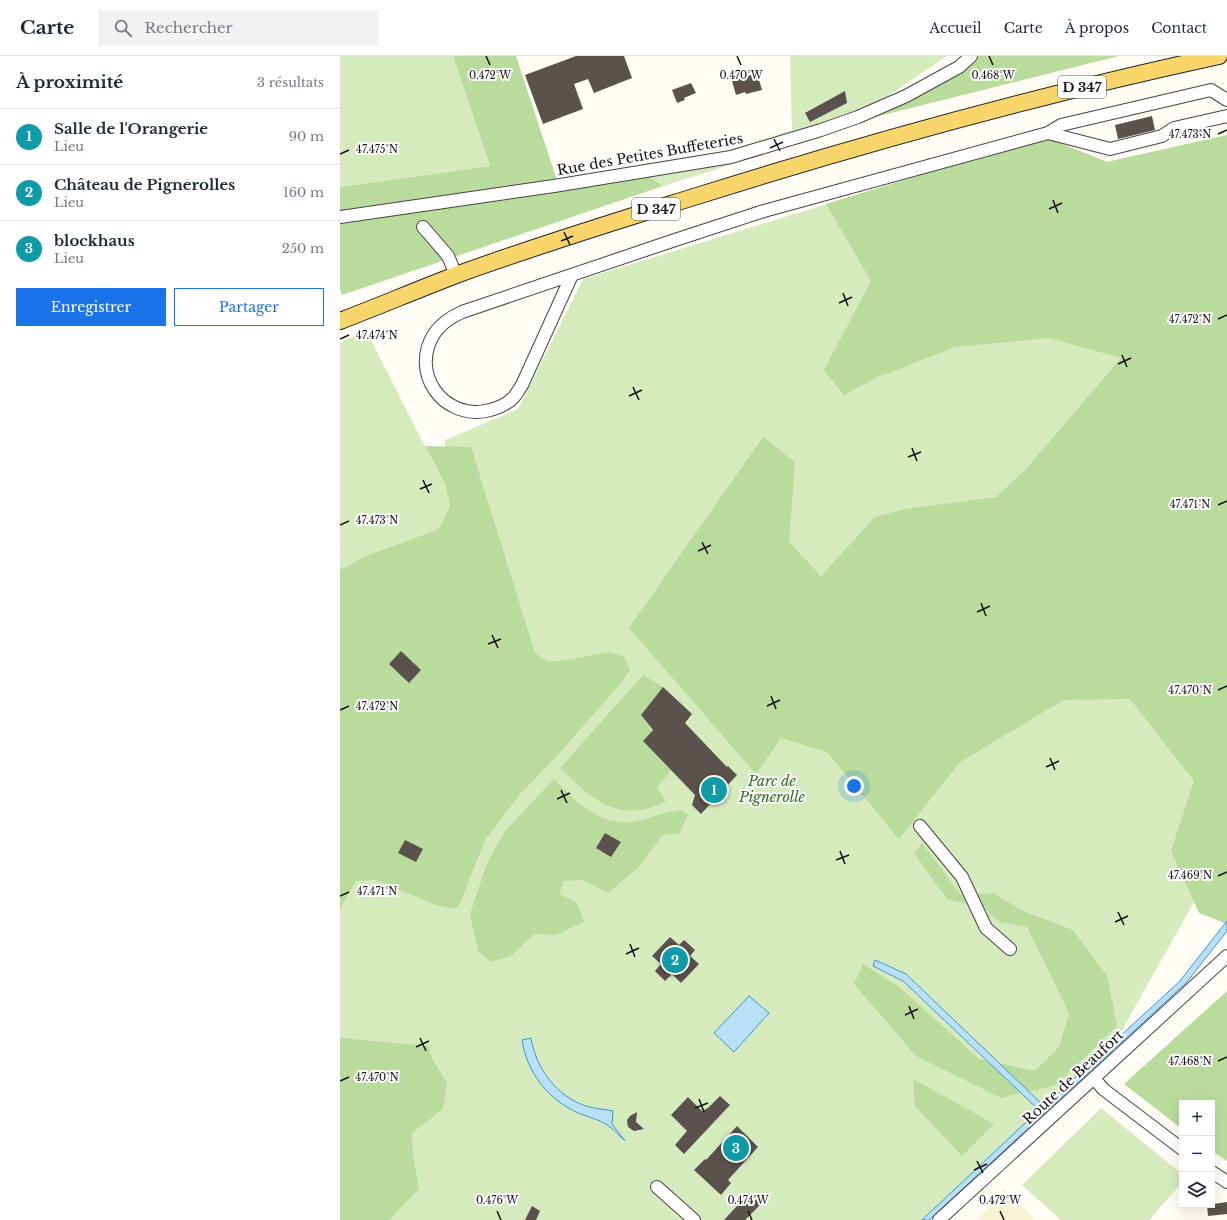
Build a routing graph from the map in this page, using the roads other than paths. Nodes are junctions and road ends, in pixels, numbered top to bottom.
1 (971, 56) edge
2 (1219, 56) edge
3 (1227, 100) edge
4 (1227, 116) edge
5 (1048, 133) junction
6 (340, 217) edge
7 (423, 226) dead end
8 (572, 274) junction
9 (456, 275) junction
10 (340, 321) edge
11 (920, 826) dead end
12 (1010, 949) dead end
13 (1227, 956) edge
14 (1094, 1078) junction
15 (1179, 1147) edge
16 (1215, 1174) edge
17 (1227, 1182) edge
18 (657, 1187) dead end
19 (694, 1220) edge
20 (939, 1220) edge

1 - 6 street, Rue des Petites Buffeteries
2 - 9 main road, D 347
3 - 5 street
4 - 5 street
5 - 8 street
7 - 9 street
8 - 8 street
9 - 10 main road, D 347
11 - 12 street
13 - 14 street, Route de Beaufort
14 - 15 street
14 - 20 street, Route de Beaufort
16 - 17 street
18 - 19 street

